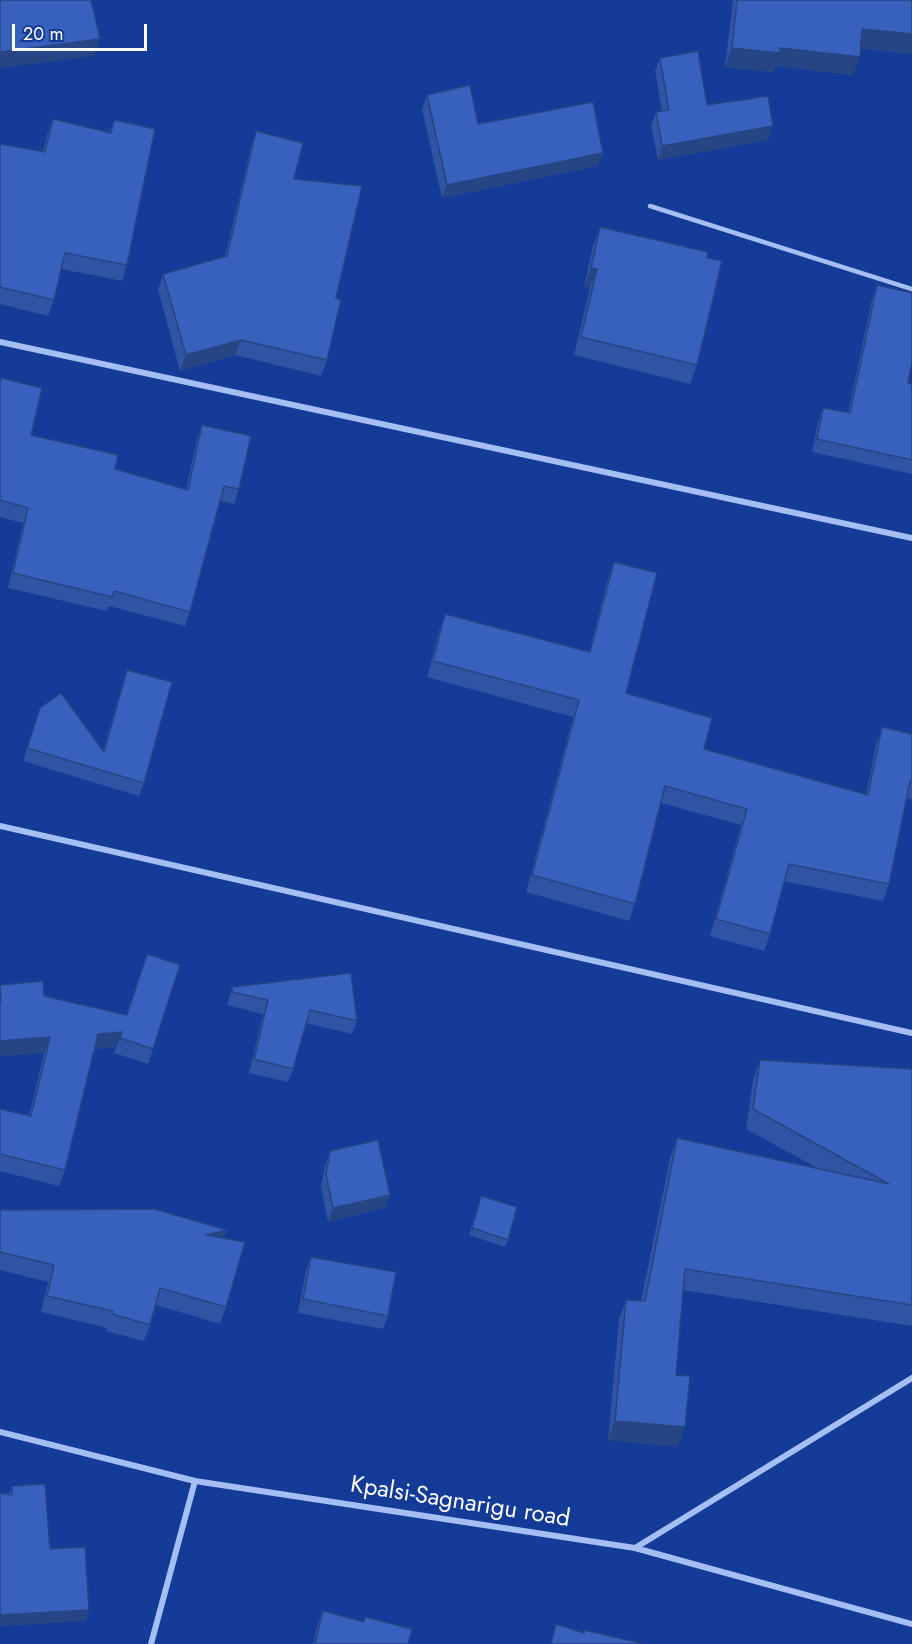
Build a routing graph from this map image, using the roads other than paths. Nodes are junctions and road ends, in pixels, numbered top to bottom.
1 (650, 206) dead end
2 (912, 288) edge
3 (0, 342) edge
4 (912, 538) edge
5 (0, 826) edge
6 (912, 1034) edge
7 (912, 1378) edge
8 (0, 1432) edge
9 (195, 1481) junction
10 (635, 1548) junction
11 (912, 1624) edge
12 (151, 1644) edge

1 - 2 lane
3 - 4 street
5 - 6 street
7 - 10 street
8 - 9 street, Kpalsi-Sagnarigu road
9 - 10 street, Kpalsi-Sagnarigu road
9 - 12 street
10 - 11 street, Kpalsi-Sagnarigu road

